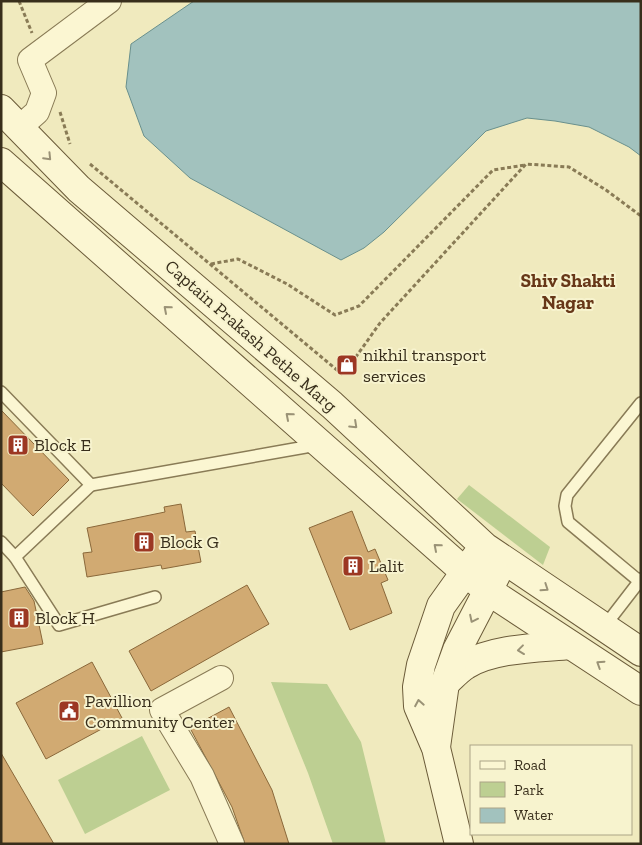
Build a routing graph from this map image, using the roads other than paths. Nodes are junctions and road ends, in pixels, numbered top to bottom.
1 (109, 1) edge
2 (10, 119) edge
3 (1, 162) edge
4 (1, 392) edge
5 (641, 403) edge
6 (321, 444) junction
7 (91, 486) junction
8 (1, 542) edge
9 (495, 554) junction
10 (15, 557) junction
11 (464, 572) junction
12 (640, 580) edge
13 (487, 590) junction
14 (155, 597) dead end
15 (604, 627) junction
16 (570, 645) junction
17 (426, 650) junction
18 (641, 652) edge
19 (450, 670) junction
20 (221, 678) dead end
21 (641, 690) edge
22 (436, 748) junction
23 (232, 844) edge
24 (459, 844) edge

1 - 2 street
2 -> 9 main road, Captain Prakash Pethe Marg
6 -> 3 main road, Captain Prakash Pethe Marg
4 - 7 lane
5 - 12 lane
6 - 7 lane
11 -> 6 main road, Captain Prakash Pethe Marg
7 - 10 lane
8 - 10 lane
9 - 11 main road
9 - 13 main road
9 -> 15 main road, Captain Prakash Pethe Marg
10 - 14 lane
11 - 13 main road, Captain Prakash Pethe Marg
11 - 17 main road
12 - 15 lane
13 - 16 main road, Captain Prakash Pethe Marg
13 -> 19 main road
15 - 18 main road, Captain Prakash Pethe Marg
16 -> 19 main road
21 -> 16 main road, Captain Prakash Pethe Marg
17 - 19 main road
22 -> 17 main road
19 - 22 main road
20 - 23 street
22 - 24 main road

